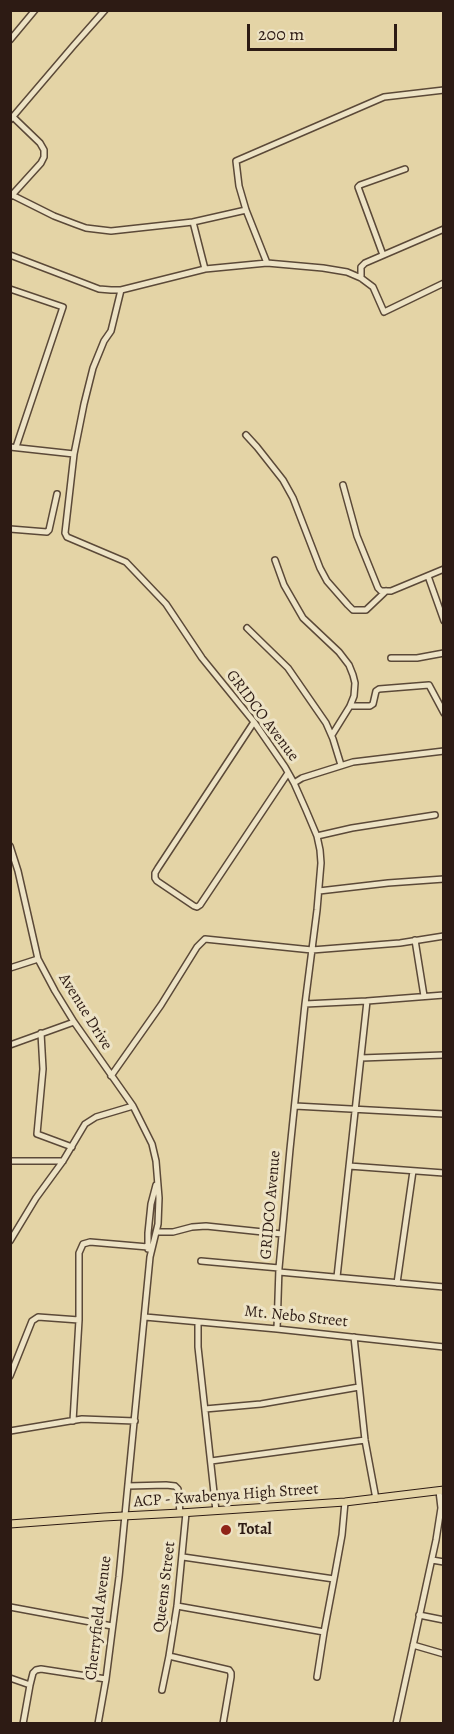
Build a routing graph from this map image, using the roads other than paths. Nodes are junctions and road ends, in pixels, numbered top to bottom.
1 (35, 10) edge
2 (105, 10) edge
3 (10, 40) edge
4 (444, 90) edge
5 (11, 119) edge
6 (405, 169) dead end
7 (11, 196) edge
8 (246, 210) junction
9 (193, 222) junction
10 (444, 230) edge
11 (10, 255) edge
12 (383, 255) junction
13 (267, 263) junction
14 (206, 269) junction
15 (361, 278) junction
16 (444, 283) edge
17 (10, 289) edge
18 (121, 290) junction
19 (246, 435) dead end
20 (13, 447) edge
21 (74, 454) junction
22 (343, 485) dead end
23 (57, 494) dead end
24 (10, 529) edge
25 (275, 560) dead end
26 (444, 569) edge
27 (428, 576) junction
28 (386, 591) junction
29 (444, 621) edge
30 (247, 628) dead end
31 (444, 653) edge
32 (391, 658) dead end
33 (350, 706) junction
34 (444, 713) edge
35 (254, 722) junction
36 (332, 735) junction
37 (444, 750) edge
38 (341, 765) junction
39 (288, 773) junction
40 (294, 783) junction
41 (435, 815) dead end
42 (316, 836) junction
43 (10, 846) edge
44 (444, 879) edge
45 (319, 891) junction
46 (444, 936) edge
47 (415, 940) junction
48 (312, 950) junction
49 (38, 959) junction
50 (10, 968) edge
51 (444, 995) edge
52 (424, 996) junction
53 (367, 1001) junction
54 (305, 1004) junction
55 (74, 1022) junction
56 (41, 1033) junction
57 (10, 1046) edge
58 (444, 1055) edge
59 (361, 1058) junction
60 (111, 1076) junction
61 (133, 1106) junction
62 (295, 1106) junction
63 (355, 1109) junction
64 (444, 1114) edge
65 (72, 1147) junction
66 (10, 1161) edge
67 (63, 1161) junction
68 (349, 1166) junction
69 (413, 1171) junction
70 (444, 1173) edge
71 (157, 1183) junction
72 (157, 1232) junction
73 (282, 1234) junction
74 (10, 1241) edge
75 (148, 1247) junction
76 (150, 1257) junction
77 (201, 1262) dead end
78 (279, 1270) junction
79 (337, 1277) junction
80 (397, 1283) junction
81 (444, 1287) edge
82 (145, 1317) junction
83 (79, 1320) junction
84 (198, 1322) junction
85 (277, 1329) junction
86 (354, 1337) junction
87 (444, 1347) edge
88 (10, 1376) edge
89 (359, 1387) junction
90 (205, 1409) junction
91 (73, 1421) junction
92 (135, 1421) junction
93 (10, 1431) edge
94 (365, 1440) junction
95 (211, 1461) junction
96 (128, 1486) junction
97 (441, 1490) edge
98 (376, 1499) junction
99 (345, 1502) junction
100 (442, 1508) edge
101 (216, 1511) junction
102 (183, 1513) junction
103 (125, 1516) junction
104 (10, 1524) edge
105 (183, 1557) junction
106 (432, 1560) junction
107 (444, 1562) edge
108 (334, 1579) junction
109 (177, 1606) junction
110 (10, 1607) edge
111 (419, 1615) junction
112 (444, 1620) edge
113 (112, 1626) junction
114 (324, 1632) junction
115 (413, 1645) junction
116 (444, 1654) edge
117 (169, 1656) junction
118 (317, 1677) dead end
119 (10, 1678) edge
120 (106, 1679) junction
121 (30, 1685) junction
122 (162, 1690) dead end
123 (23, 1724) edge
124 (98, 1724) edge
125 (223, 1724) edge
126 (396, 1724) edge

1 - 3 street
2 - 5 street
4 - 8 street
5 - 7 street
6 - 12 street
7 - 9 street
8 - 9 street
8 - 13 street
9 - 14 street
10 - 12 street
11 - 18 street
12 - 15 street
13 - 14 street
13 - 15 street
14 - 18 street
15 - 16 street
17 - 20 street
18 - 21 street, GRIDCO Avenue
19 - 28 street
20 - 21 street
21 - 35 street, GRIDCO Avenue
22 - 28 street
23 - 24 street
25 - 33 street
26 - 27 street
27 - 28 street
27 - 29 street
30 - 36 street
31 - 32 street
33 - 34 street
33 - 36 street
35 - 39 street, GRIDCO Avenue
35 - 39 street
36 - 38 street
37 - 38 street
38 - 40 street
39 - 40 street, GRIDCO Avenue
40 - 42 street, GRIDCO Avenue
41 - 42 street
42 - 45 street, GRIDCO Avenue
43 - 49 street, Avenue Drive
44 - 45 street
45 - 48 street, GRIDCO Avenue
46 - 47 street
47 - 48 street
47 - 52 street
48 - 54 street, GRIDCO Avenue
48 - 60 street
49 - 50 street
49 - 55 street, Avenue Drive
51 - 52 street
52 - 53 street
53 - 54 street
53 - 59 street
54 - 62 street, GRIDCO Avenue
55 - 56 street
55 - 60 street, Avenue Drive
56 - 57 street
56 - 65 street
58 - 59 street
59 - 63 street
60 - 61 street, Avenue Drive
61 - 65 street
61 - 71 street, Avenue Drive
62 - 63 street
62 - 73 street, GRIDCO Avenue
63 - 64 street
63 - 68 street
65 - 67 street
66 - 67 street
67 - 74 street
68 - 69 street
68 - 79 street
69 - 70 street
69 - 80 street
71 - 72 street
71 - 75 street
72 - 73 street
72 - 76 street
73 - 78 street, GRIDCO Avenue
75 - 76 street
75 - 83 street
76 - 82 street, Cherryfield Avenue
77 - 78 street
78 - 79 street
78 - 85 street, GRIDCO Avenue
79 - 80 street
80 - 81 street
82 - 84 street, Mt. Nebo Street
82 - 92 street, Cherryfield Avenue
83 - 88 street
83 - 91 street
84 - 85 street, Mt. Nebo Street
84 - 90 street
85 - 86 street, Mt. Nebo Street
86 - 87 street, Mt. Nebo Street
86 - 89 street
89 - 90 street
89 - 94 street
90 - 95 street
91 - 92 street
91 - 93 street
92 - 96 street, Cherryfield Avenue
94 - 95 street
94 - 98 street
95 - 101 street
96 - 102 street, Queens Street
96 - 103 street, Cherryfield Avenue
97 - 98 main road, ACP - Kwabenya High Street
97 - 100 street
98 - 99 main road, ACP - Kwabenya High Street
99 - 101 main road, ACP - Kwabenya High Street
99 - 108 street
100 - 106 street
101 - 102 main road, ACP - Kwabenya High Street
102 - 103 main road, ACP - Kwabenya High Street
102 - 105 street, Queens Street
103 - 104 main road, ACP - Kwabenya High Street
103 - 113 street, Cherryfield Avenue
105 - 108 street
105 - 109 street, Queens Street
106 - 107 street
106 - 111 street
108 - 114 street
109 - 114 street
109 - 117 street, Queens Street
110 - 113 street
111 - 112 street
111 - 115 street
113 - 120 street, Cherryfield Avenue
114 - 118 street
115 - 116 street
115 - 126 street
117 - 122 street
117 - 125 street, Queens Street
119 - 121 street
120 - 121 street
120 - 124 street, Cherryfield Avenue
121 - 123 street

